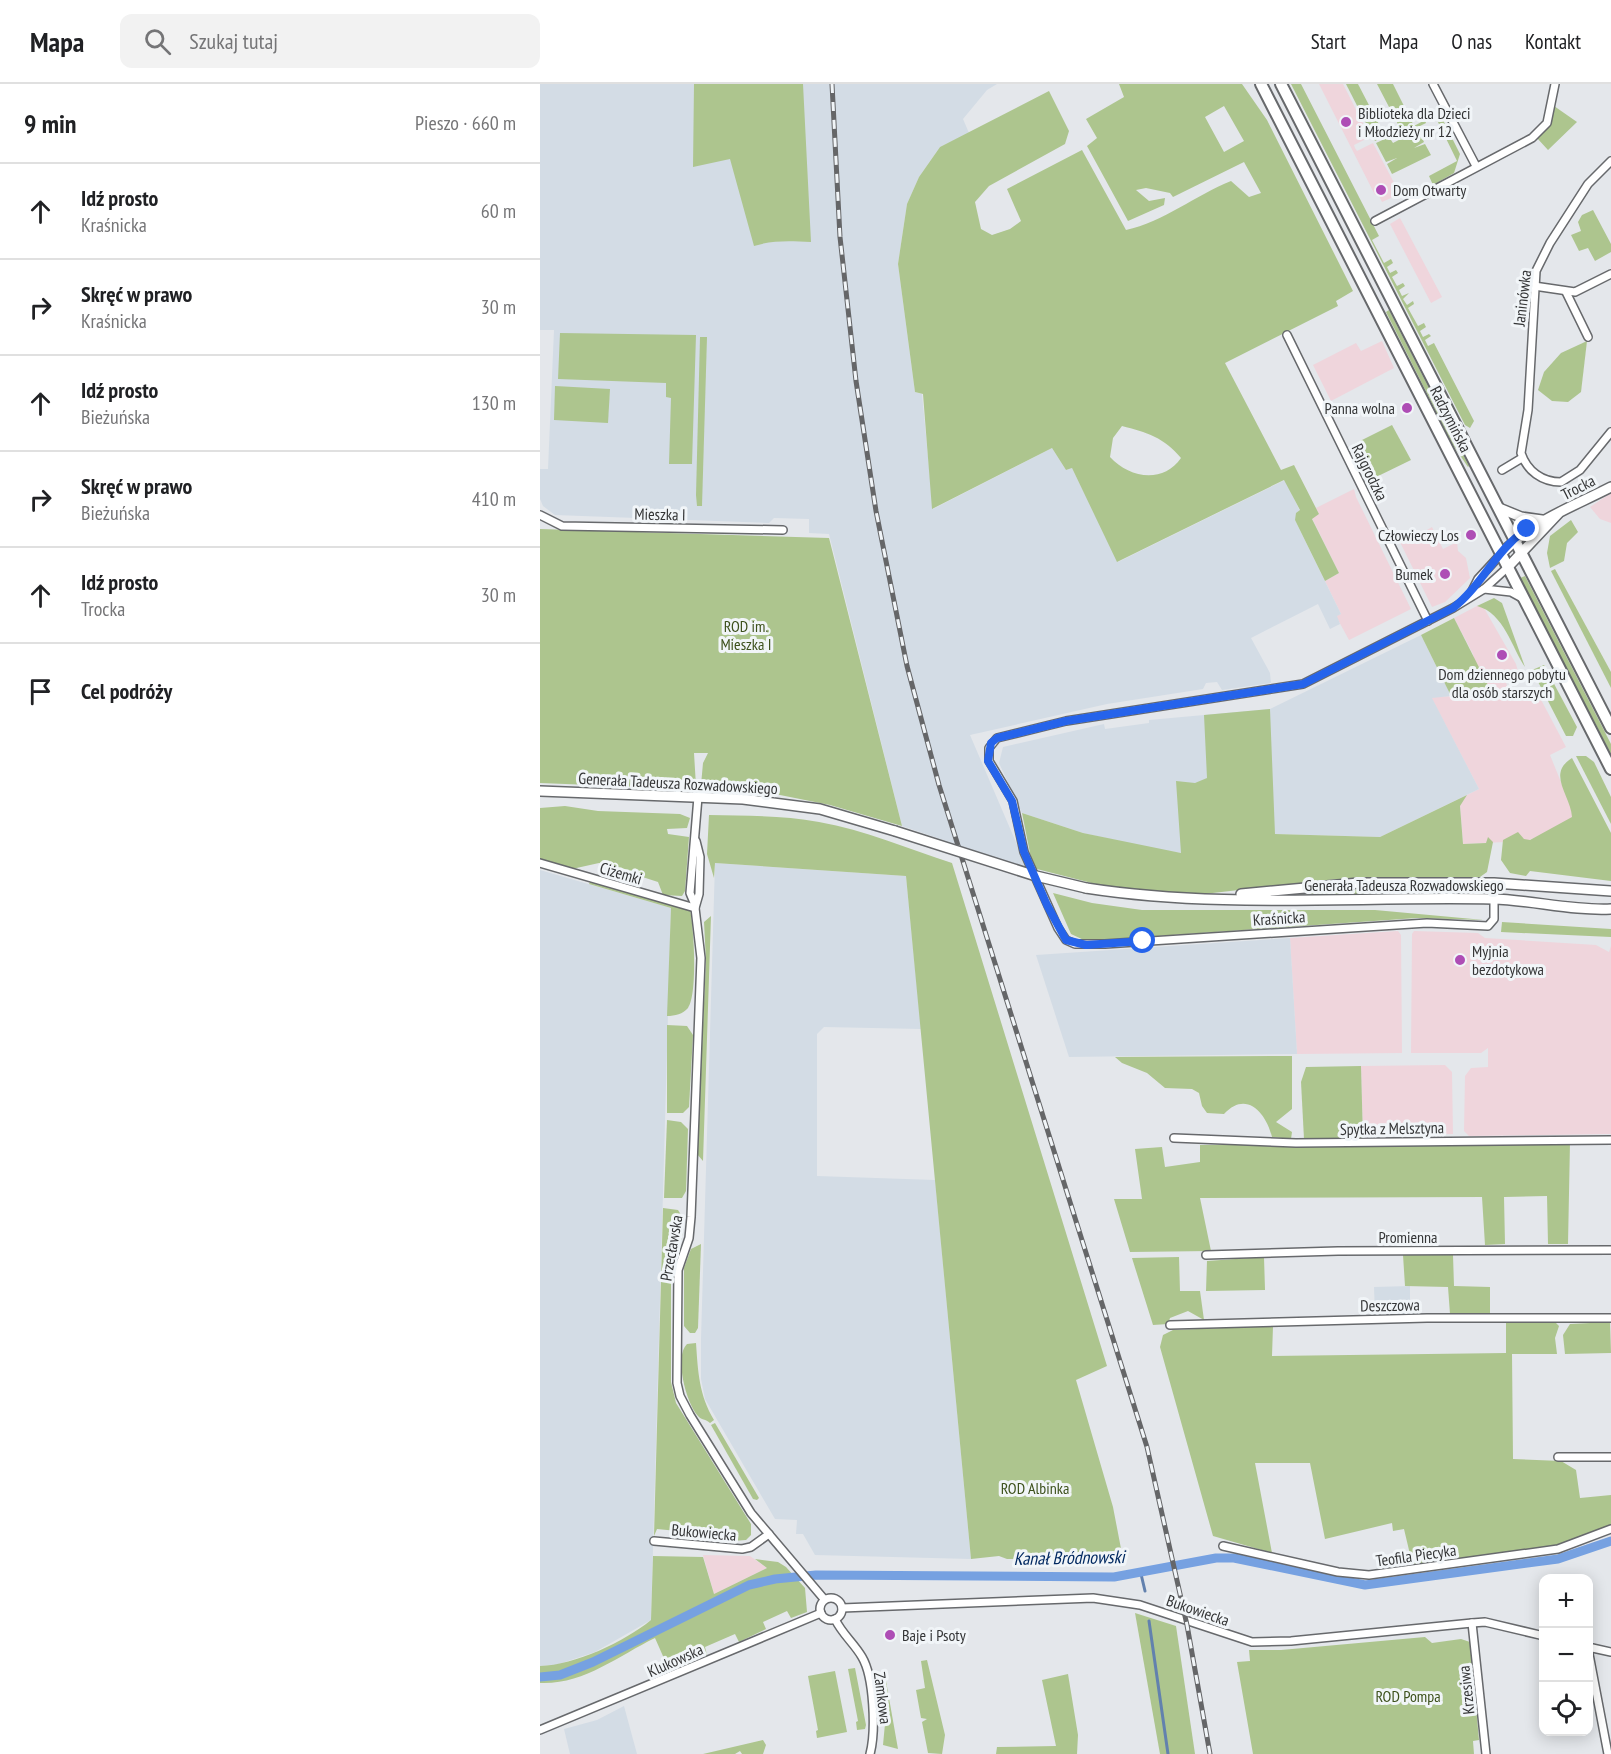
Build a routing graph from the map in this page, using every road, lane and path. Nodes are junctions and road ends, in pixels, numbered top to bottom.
1 (1261, 84) edge
2 (1433, 84) edge
3 (1555, 84) edge
4 (1283, 88) edge
5 (1270, 100) junction
6 (1611, 161) edge
7 (1476, 166) junction
8 (1375, 221) dead end
9 (1611, 274) edge
10 (1534, 286) junction
11 (1566, 292) junction
12 (1287, 335) dead end
13 (1588, 337) dead end
14 (1611, 432) edge
15 (1522, 458) junction
16 (1502, 470) dead end
17 (1611, 487) edge
18 (1499, 508) junction
19 (540, 514) edge
20 (1559, 514) junction
21 (1542, 520) junction
22 (783, 530) dead end
23 (1515, 540) junction
24 (1502, 553) junction
25 (1522, 554) junction
26 (1508, 567) junction
27 (1484, 588) junction
28 (1470, 595) junction
29 (1523, 598) junction
30 (1428, 621) junction
31 (1611, 728) edge
32 (1611, 769) edge
33 (540, 791) edge
34 (698, 797) junction
35 (540, 863) edge
36 (1494, 883) junction
37 (1611, 891) edge
38 (1197, 898) junction
39 (1494, 899) junction
40 (695, 906) junction
41 (1611, 909) edge
42 (1174, 1138) dead end
43 (1611, 1140) edge
44 (1611, 1250) edge
45 (1206, 1255) dead end
46 (1611, 1318) edge
47 (1170, 1325) dead end
48 (1558, 1457) dead end
49 (1611, 1457) edge
50 (1611, 1529) edge
51 (769, 1534) junction
52 (654, 1541) dead end
53 (1223, 1546) dead end
54 (824, 1599) junction
55 (842, 1608) junction
56 (821, 1613) junction
57 (835, 1619) junction
58 (1472, 1623) junction
59 (1539, 1635) edge
60 (1593, 1649) edge
61 (1611, 1652) edge
62 (1593, 1674) edge
63 (540, 1730) edge
64 (870, 1754) edge
65 (1486, 1754) edge
66 (1608, 1754) edge

1 - 5 main road, Radzymińska
2 - 7 street
3 - 7 street
4 - 5 main road
4 - 18 main road, Radzymińska
5 - 24 main road, Radzymińska
6 - 10 street, Janinówka
7 - 8 street
9 - 11 street
10 - 11 street
10 - 15 street, Janinówka
11 - 13 street
12 - 30 street, Rajgrodzka
14 - 15 street
15 - 16 street
17 - 20 street, Trocka
18 - 21 street
18 - 23 main road, Radzymińska
19 - 22 street, Mieszka I
20 - 21 street, Trocka
20 - 25 street, Trocka
21 - 23 street, Trocka
23 - 24 street, Trocka
23 - 25 main road, Radzymińska
24 - 26 main road, Radzymińska
24 - 28 street
25 - 26 street, Trocka
25 - 31 main road, Radzymińska
26 - 27 street
26 - 29 main road, Radzymińska
27 - 28 street
27 - 29 street
28 - 30 street
29 - 32 main road, Radzymińska
30 - 39 street, Kraśnicka
33 - 34 street, Generała Tadeusza Rozwadowskiego
34 - 38 street, Generała Tadeusza Rozwadowskiego, bridge
34 - 40 street, Przecławska
35 - 40 street, Ciżemki
36 - 37 street, Generała Tadeusza Rozwadowskiego
36 - 38 street, Generała Tadeusza Rozwadowskiego
36 - 39 street, Kraśnicka
38 - 39 street, Generała Tadeusza Rozwadowskiego
39 - 41 street, Generała Tadeusza Rozwadowskiego
40 - 51 street, Przecławska
42 - 43 street, Spytka z Melsztyna
44 - 45 street, Promienna
46 - 47 street, Deszczowa
48 - 49 street
50 - 53 street, Teofila Piecyka
51 - 52 street, Bukowiecka
51 - 54 street
54 - 55 street
54 - 56 street
55 - 57 street
55 - 58 street, Bukowiecka
56 - 57 street
56 - 63 street, Klukowska
57 - 64 street, Zamkowa
58 - 59 street, Bukowiecka
58 - 65 street, Krzesiwa
60 - 61 street
62 - 66 street

